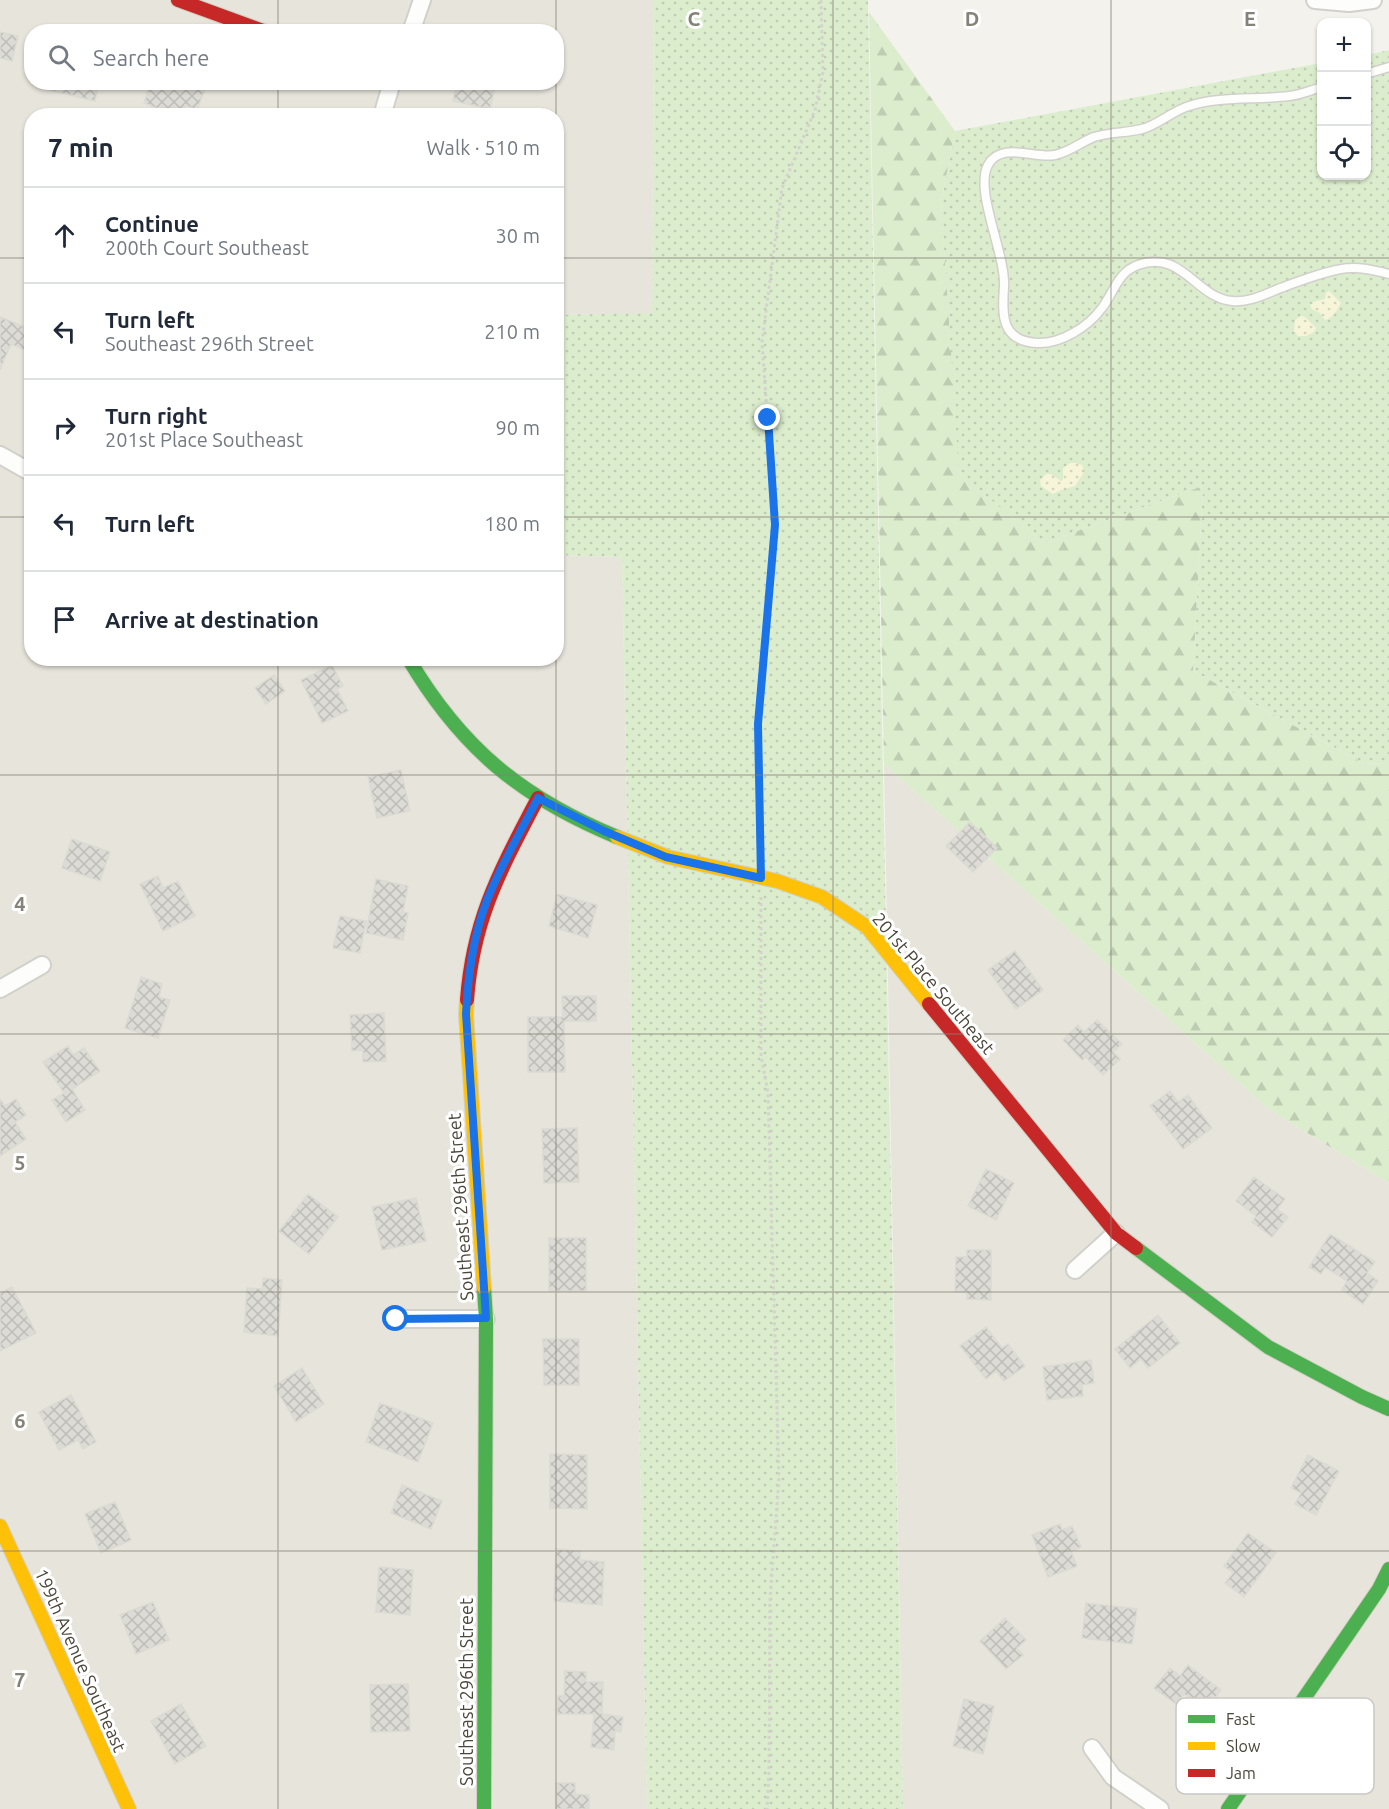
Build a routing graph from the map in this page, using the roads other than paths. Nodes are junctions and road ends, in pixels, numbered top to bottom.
1 (178, 0) edge
2 (422, 0) edge
3 (1315, 0) edge
4 (1373, 0) edge
5 (244, 24) edge
6 (414, 24) edge
7 (1389, 67) edge
8 (1371, 72) edge
9 (1317, 88) edge
10 (389, 90) edge
11 (384, 108) edge
12 (1389, 274) edge
13 (0, 455) edge
14 (24, 468) edge
15 (414, 666) edge
16 (538, 798) junction
17 (42, 965) dead end
18 (0, 989) edge
19 (1116, 1233) junction
20 (1075, 1270) dead end
21 (486, 1318) junction
22 (396, 1319) dead end
23 (1389, 1409) edge
24 (0, 1526) edge
25 (1389, 1569) edge
26 (1304, 1698) edge
27 (1092, 1748) dead end
28 (1238, 1794) edge
29 (129, 1809) edge
30 (484, 1809) edge
31 (1160, 1809) edge
32 (1228, 1809) edge

1 - 5 street
2 - 6 street
3 - 4 street
7 - 8 lane
9 - 12 lane
10 - 11 street
13 - 14 street
15 - 16 street, 201st Place Southeast
16 - 19 street, 201st Place Southeast
16 - 21 street, Southeast 296th Street
17 - 18 street
19 - 20 street
19 - 23 street, 201st Place Southeast
21 - 22 street
21 - 30 street, Southeast 296th Street
24 - 29 street, 199th Avenue Southeast
25 - 26 street
27 - 31 street
28 - 32 street

